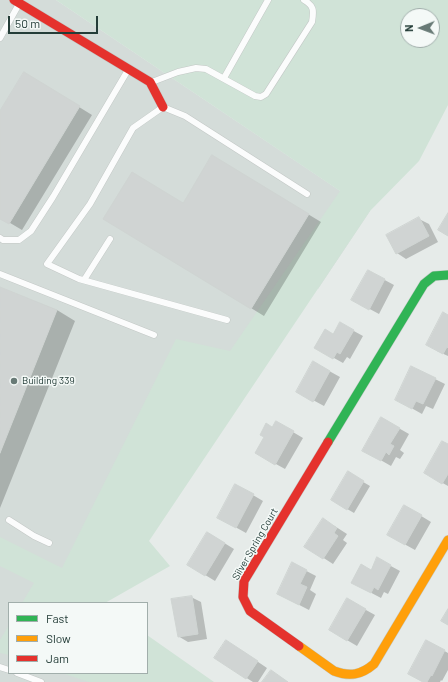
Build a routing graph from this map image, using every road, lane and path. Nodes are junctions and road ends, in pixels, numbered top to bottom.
1 (268, 0) edge
2 (304, 0) edge
3 (17, 2) edge
4 (0, 38) edge
5 (129, 69) junction
6 (224, 78) junction
7 (150, 82) junction
8 (162, 107) junction
9 (307, 194) dead end
10 (0, 238) edge
11 (110, 239) dead end
12 (0, 274) edge
13 (448, 275) edge
14 (84, 280) junction
15 (227, 320) dead end
16 (154, 335) dead end
17 (9, 520) dead end
18 (448, 540) edge
19 (49, 543) dead end
20 (20, 674) edge
21 (42, 682) edge

1 - 6 lane
2 - 6 lane
3 - 4 lane
3 - 5 street
5 - 7 street
5 - 10 lane
6 - 7 lane
7 - 8 street
8 - 9 lane
8 - 14 lane
11 - 14 lane
12 - 16 lane
13 - 18 street, Silver Spring Court
14 - 15 lane
17 - 19 lane
20 - 21 lane

